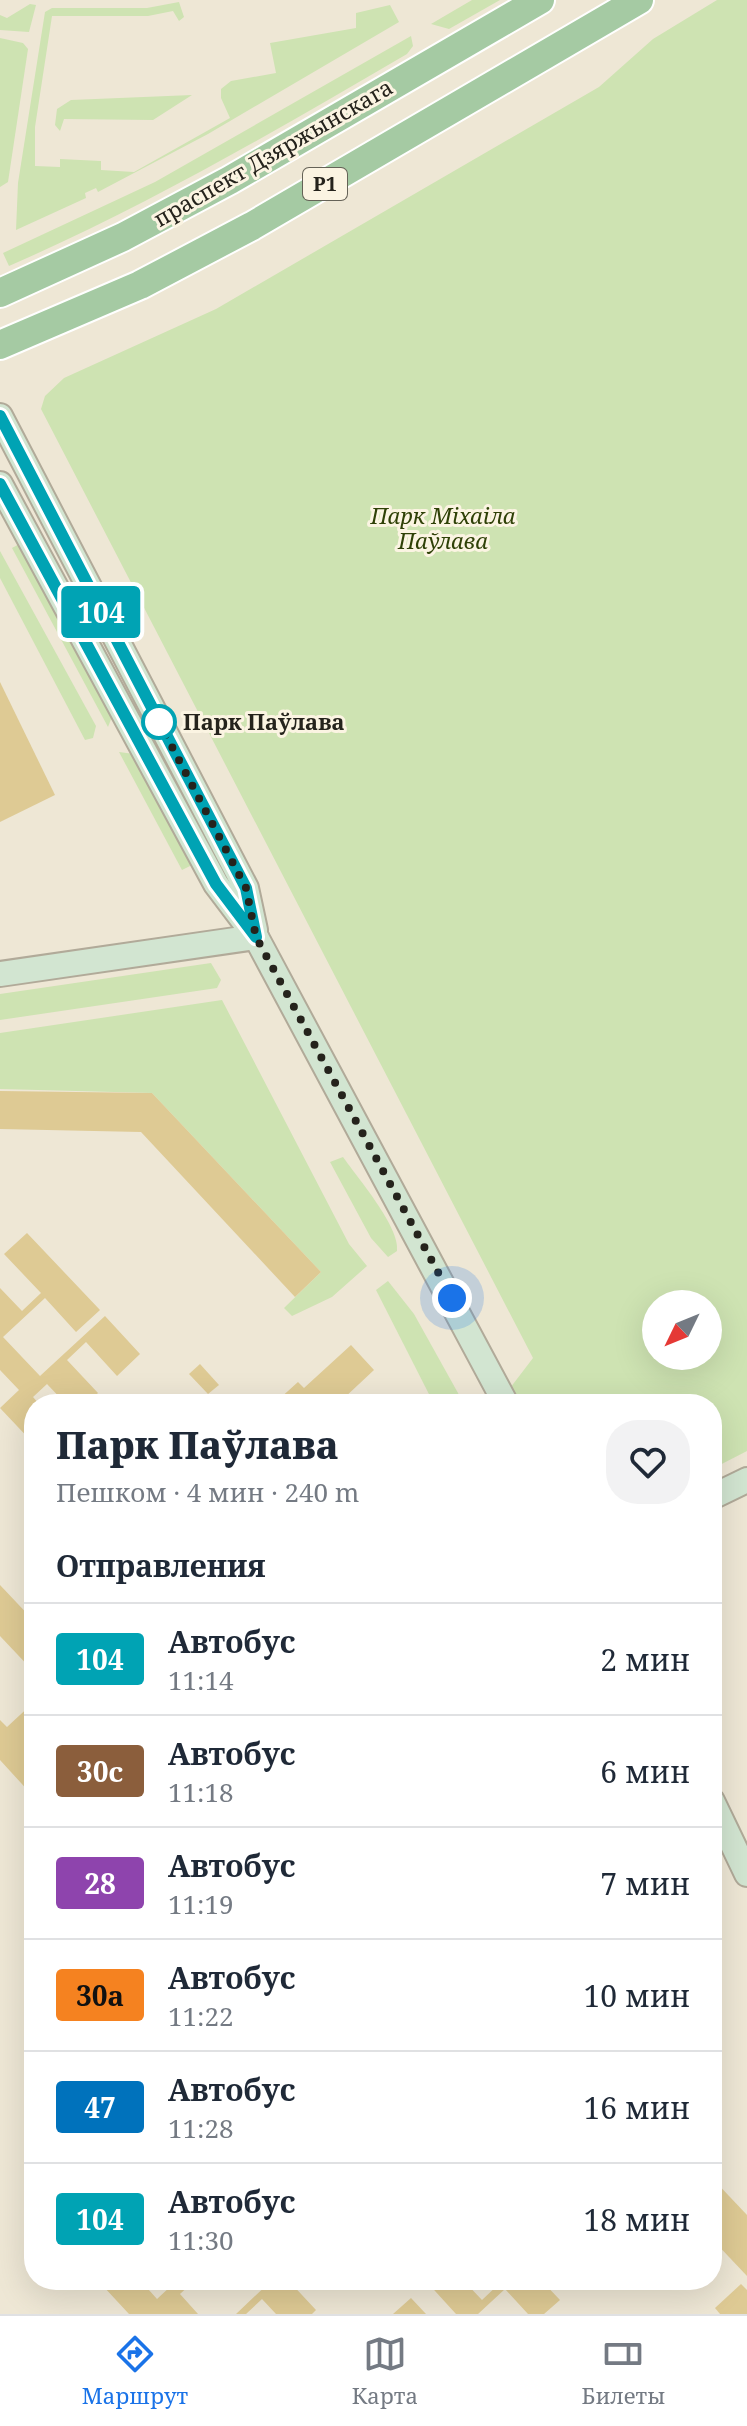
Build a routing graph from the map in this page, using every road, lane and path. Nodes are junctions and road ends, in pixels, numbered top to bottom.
1 (540, 0) edge
2 (639, 0) edge
3 (0, 293) edge
4 (0, 345) edge
5 (0, 416) edge
6 (0, 484) edge
7 (256, 937) junction
8 (0, 974) edge
9 (501, 1394) edge
10 (747, 1480) edge
11 (722, 1492) edge
12 (722, 1822) edge
13 (747, 1874) edge

1 - 3 main road, праспект Дзяржынскага / Р1
2 - 4 main road, Р1
5 - 7 main road
6 - 7 main road
7 - 8 main road
7 - 9 main road
10 - 11 main road
12 - 13 main road

